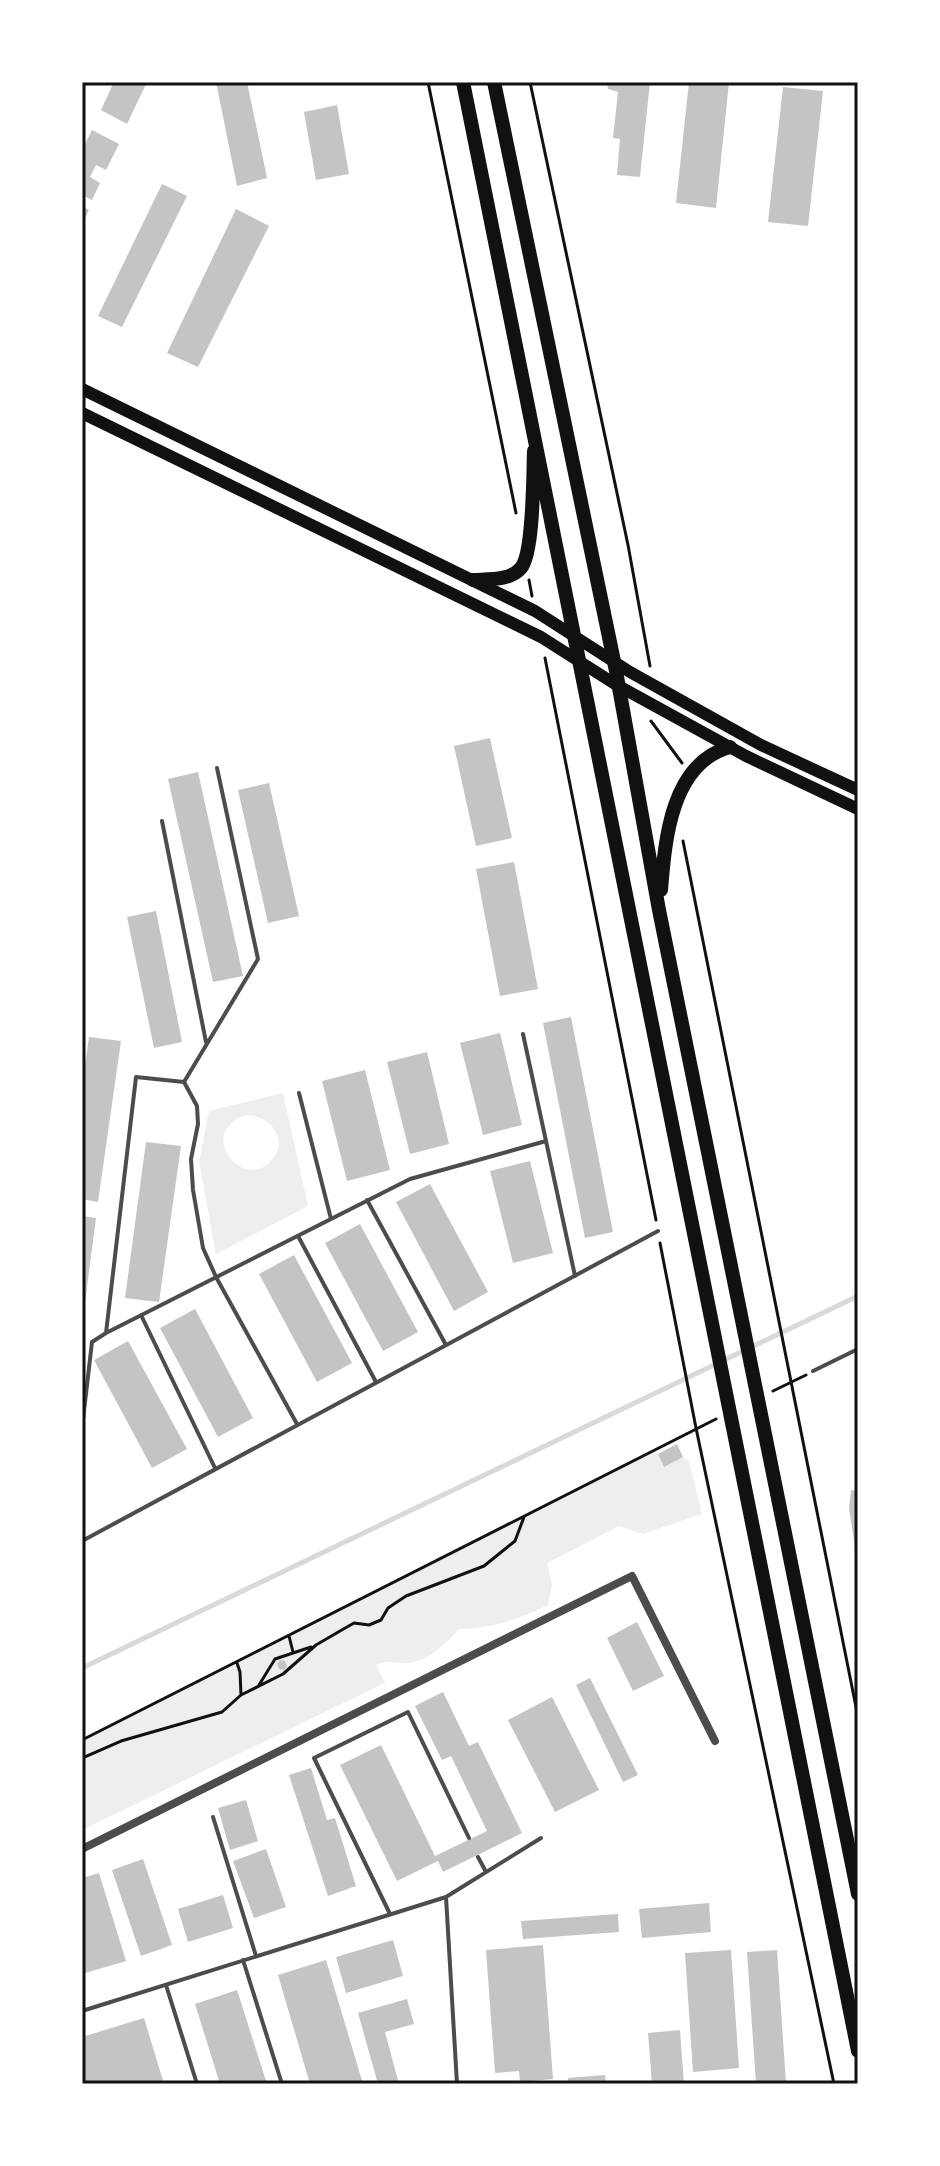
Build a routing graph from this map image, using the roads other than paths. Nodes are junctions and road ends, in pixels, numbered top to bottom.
1 (463, 82) edge
2 (494, 82) edge
3 (82, 389) edge
4 (82, 413) edge
5 (535, 431) junction
6 (473, 580) junction
7 (578, 639) junction
8 (615, 663) junction
9 (583, 664) junction
10 (619, 686) junction
11 (730, 747) junction
12 (217, 768) dead end
13 (858, 790) edge
14 (858, 809) edge
15 (162, 821) dead end
16 (659, 910) junction
17 (523, 1034) dead end
18 (207, 1044) junction
19 (184, 1082) junction
20 (299, 1093) dead end
21 (546, 1141) junction
22 (367, 1200) junction
23 (331, 1219) junction
24 (658, 1231) road end
25 (298, 1236) junction
26 (575, 1276) junction
27 (216, 1277) junction
28 (141, 1315) junction
29 (106, 1333) junction
30 (446, 1345) junction
31 (858, 1349) edge
32 (813, 1371) road end
33 (376, 1382) junction
34 (297, 1424) junction
35 (82, 1428) edge
36 (215, 1469) junction
37 (82, 1541) edge
38 (715, 1741) dead end
39 (213, 1817) dead end
40 (469, 1838) dead end
41 (541, 1838) dead end
42 (82, 1849) edge
43 (478, 1857) dead end
44 (486, 1872) junction
45 (858, 1894) edge
46 (446, 1897) junction
47 (390, 1914) junction
48 (256, 1956) junction
49 (243, 1960) junction
50 (166, 1985) junction
51 (82, 2011) edge
52 (858, 2051) edge
53 (197, 2084) edge
54 (282, 2084) edge
55 (457, 2084) edge

1 - 5 main road
2 - 8 main road
3 - 6 main road
4 - 9 main road
5 - 6 main road
5 - 7 main road
6 - 7 main road
7 - 8 main road
7 - 9 main road
8 - 10 main road
8 - 13 main road
9 - 10 main road
9 - 52 main road
10 - 11 main road
10 - 16 main road
11 - 14 main road
11 - 16 main road
12 - 18 lane
15 - 18 lane
16 - 45 main road
17 - 21 lane
18 - 19 lane
19 - 27 lane
19 - 29 lane
20 - 23 lane
21 - 22 lane
21 - 26 lane
22 - 23 lane
22 - 30 lane
23 - 25 lane
24 - 26 lane
25 - 27 lane
25 - 33 lane
26 - 30 lane
27 - 28 lane
27 - 34 lane
28 - 29 lane
28 - 36 lane
29 - 35 lane
30 - 33 lane
31 - 32 lane
33 - 34 lane
34 - 36 lane
36 - 37 lane
38 - 42 street
39 - 48 lane
40 - 47 lane
41 - 44 lane
43 - 44 lane
44 - 46 lane
46 - 47 lane
46 - 55 lane
47 - 48 lane
48 - 49 lane
49 - 50 lane
49 - 54 lane
50 - 51 lane
50 - 53 lane

